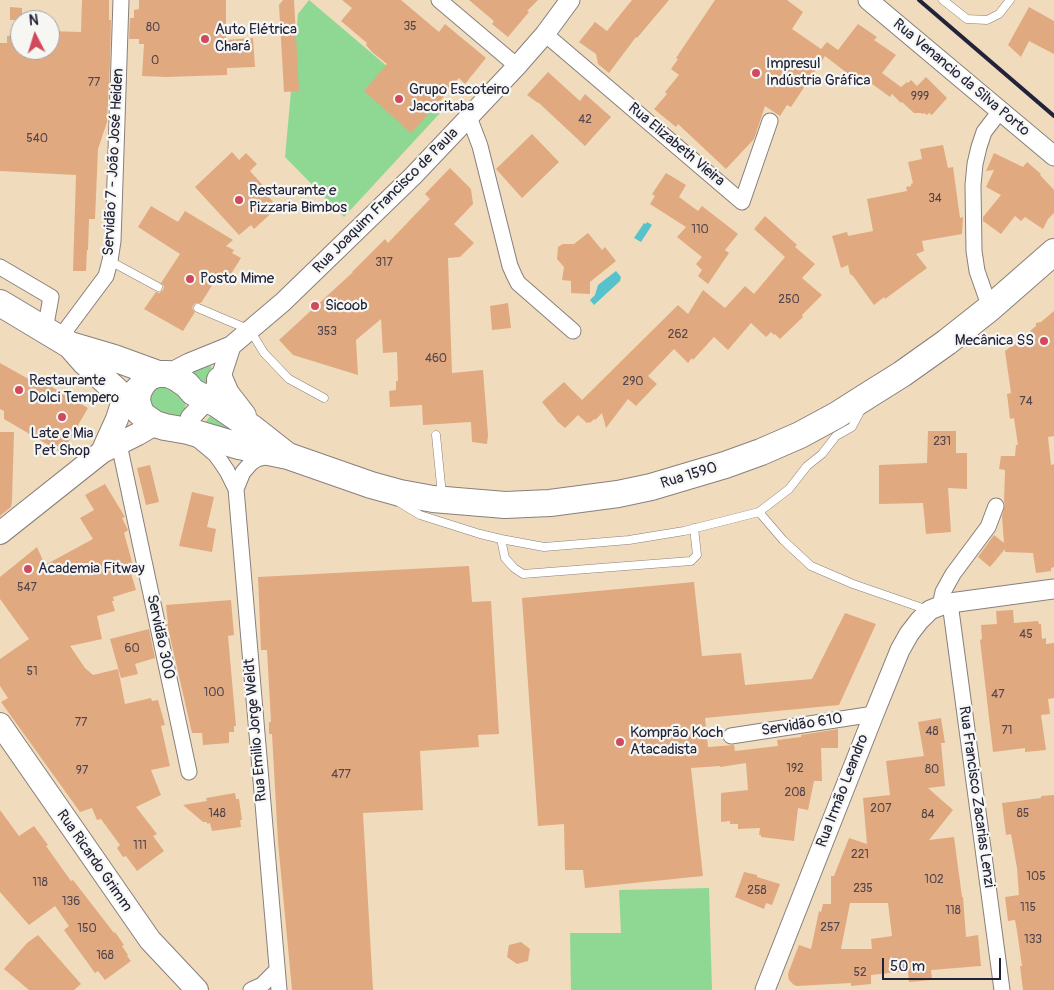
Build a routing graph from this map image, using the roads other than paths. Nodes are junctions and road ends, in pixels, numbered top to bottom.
1 (121, 0) edge
2 (439, 0) edge
3 (570, 0) edge
4 (868, 0) edge
5 (943, 0) edge
6 (1010, 0) edge
7 (545, 34) junction
8 (518, 66) junction
9 (1000, 111) junction
10 (469, 117) junction
11 (770, 121) dead end
12 (1054, 156) edge
13 (1046, 259) edge
14 (110, 262) junction
15 (0, 267) edge
16 (158, 287) dead end
17 (0, 303) edge
18 (198, 308) dead end
19 (990, 308) junction
20 (250, 330) junction
21 (573, 331) dead end
22 (58, 338) junction
23 (231, 346) junction
24 (207, 391) junction
25 (870, 394) junction
26 (324, 398) dead end
27 (160, 405) junction
28 (436, 435) dead end
29 (110, 448) junction
30 (288, 456) junction
31 (371, 485) junction
32 (236, 489) junction
33 (442, 500) junction
34 (996, 506) dead end
35 (759, 512) junction
36 (694, 528) junction
37 (0, 533) edge
38 (501, 540) junction
39 (1054, 589) edge
40 (940, 606) junction
41 (874, 714) junction
42 (0, 724) edge
43 (731, 736) dead end
44 (189, 772) dead end
45 (276, 970) junction
46 (190, 983) edge
47 (211, 990) edge
48 (251, 990) edge
49 (279, 990) edge
50 (765, 990) edge
51 (1002, 990) edge

1 - 14 street, Servidão 7 - João José Heiden
2 - 8 street
3 - 7 street, Rua Joaquim Francisco de Paula
4 - 9 street, Rua Venancio da Silva Porto
5 - 6 lane
7 - 8 street, Rua Joaquim Francisco de Paula
7 - 11 street, Rua Elizabeth Vieira
8 - 10 street, Rua Joaquim Francisco de Paula
9 - 12 street, Rua Venancio da Silva Porto
9 - 19 street
10 - 20 street, Rua Joaquim Francisco de Paula
10 - 21 street
13 - 19 highway, Rua 1590
14 - 16 lane
14 - 22 street, Servidão 7 - João José Heiden
15 - 22 street
17 - 22 highway
18 - 20 lane
19 - 25 highway, Rua 1590
20 - 23 street, Rua Joaquim Francisco de Paula
20 - 26 lane
22 - 27 highway
22 - 27 highway
23 - 24 street
23 - 27 street, Rua Joaquim Francisco de Paula
24 - 27 highway
24 - 30 highway
25 - 33 highway, Rua 1590
25 - 35 lane
27 - 29 main road, Rua Joaquim Francisco de Paula
27 - 29 main road, Rua Joaquim Francisco de Paula
27 - 30 highway
27 - 32 street, Rua Emilio Jorge Weldt
28 - 33 lane
29 - 37 main road, Rua Joaquim Francisco de Paula
29 - 44 street, Servidão 300
30 - 31 highway, Rua 1590
30 - 32 street
31 - 33 highway, Rua 1590
31 - 38 lane
32 - 45 street, Rua Emilio Jorge Weldt
34 - 40 street, Rua Irmão Leandro
35 - 36 lane
35 - 40 lane
36 - 38 lane
36 - 38 lane
39 - 40 street
40 - 41 street, Rua Irmão Leandro
40 - 51 street, Rua Francisco Zacarias Lenzi
41 - 43 street, Servidão 610
41 - 50 street, Rua Irmão Leandro
42 - 46 main road, Rua Ricardo Grimm
45 - 48 street
45 - 49 street, Rua Emilio Jorge Weldt
46 - 47 street

